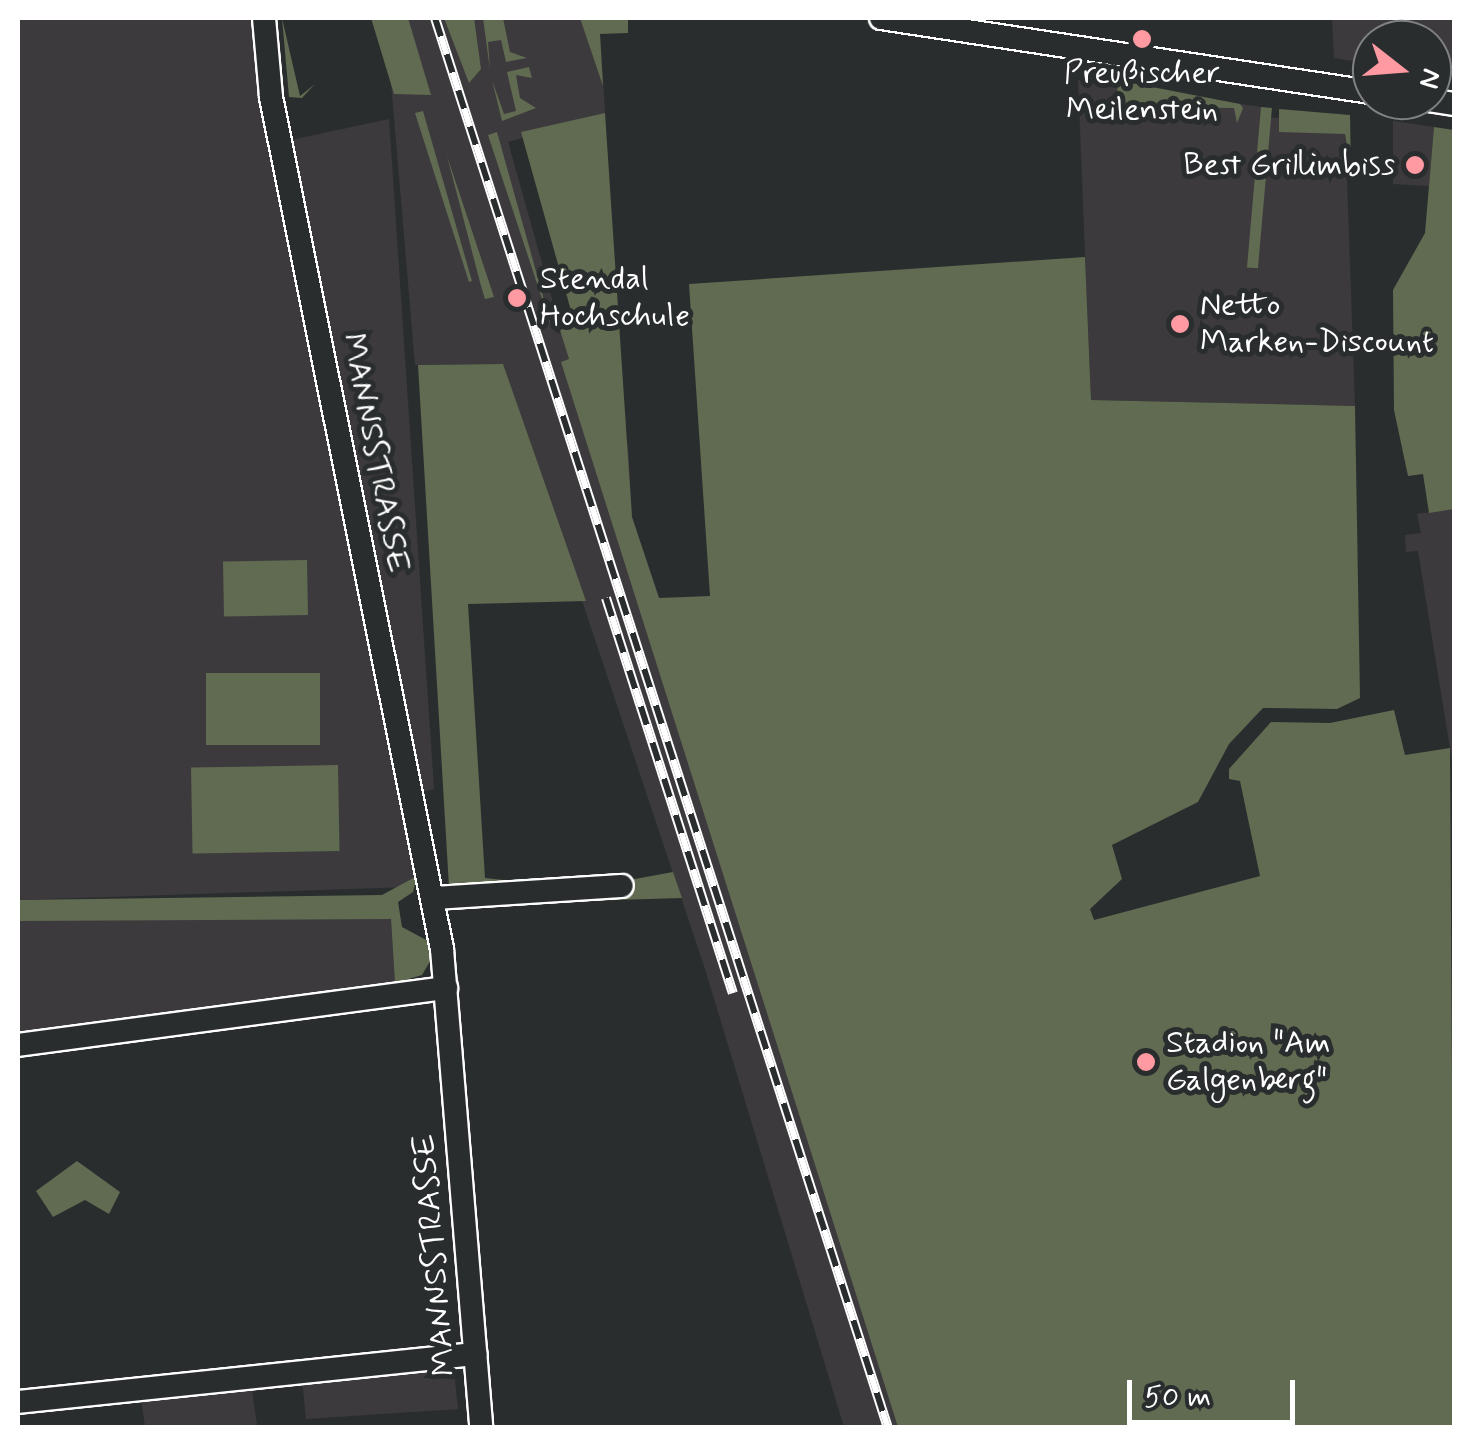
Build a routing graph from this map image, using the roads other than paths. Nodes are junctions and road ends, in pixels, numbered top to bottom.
1 (264, 18) edge
2 (881, 18) edge
3 (1352, 89) edge
4 (622, 886) dead end
5 (434, 898) junction
6 (446, 988) junction
7 (18, 1045) edge
8 (475, 1354) junction
9 (18, 1402) edge
10 (481, 1428) edge

1 - 5 street, MANNSSTRASSE
2 - 3 street
4 - 5 street
5 - 6 street, MANNSSTRASSE
6 - 7 street
6 - 8 street, MANNSSTRASSE
8 - 9 street
8 - 10 street, MANNSSTRASSE

